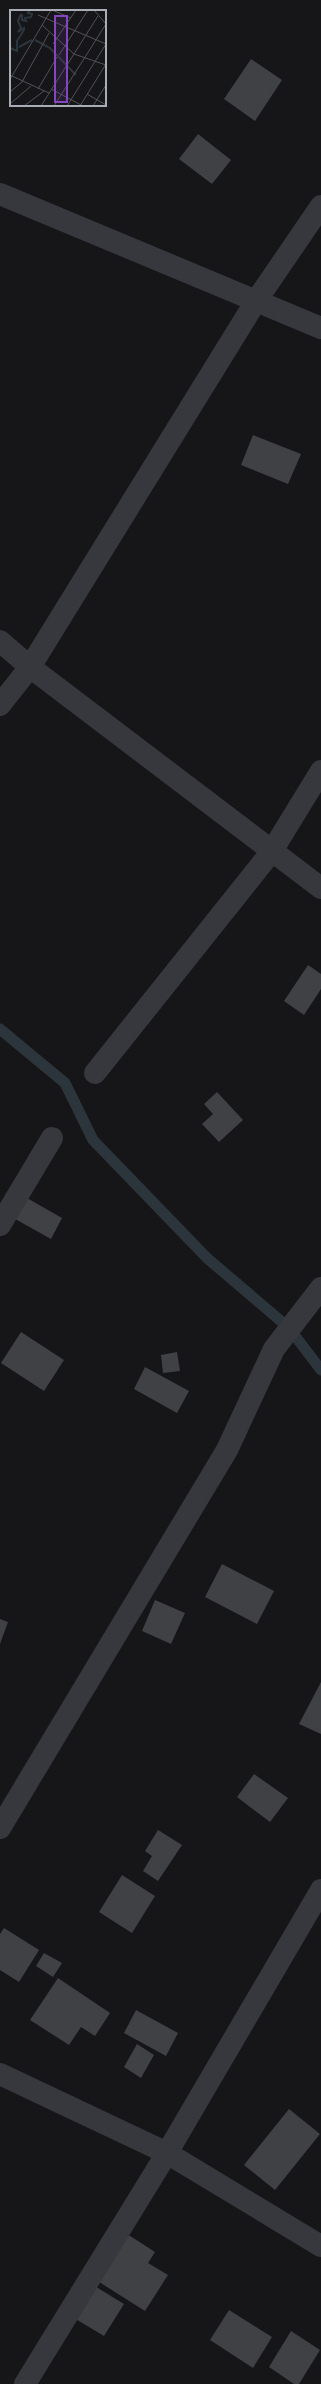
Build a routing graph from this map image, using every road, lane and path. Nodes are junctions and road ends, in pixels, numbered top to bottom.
1 (0, 194) edge
2 (321, 206) edge
3 (256, 301) junction
4 (321, 328) edge
5 (0, 641) edge
6 (30, 667) junction
7 (0, 705) edge
8 (321, 771) edge
9 (272, 851) junction
10 (321, 888) edge
11 (95, 1073) dead end
12 (52, 1138) dead end
13 (0, 1225) edge
14 (321, 1288) edge
15 (0, 1828) edge
16 (321, 1890) edge
17 (0, 2074) edge
18 (167, 2154) junction
19 (321, 2246) edge
20 (25, 2384) edge

1 - 3 street
2 - 3 street
3 - 4 street
3 - 6 street
5 - 6 street
6 - 7 street
6 - 9 street
8 - 9 street
9 - 10 street
9 - 11 street
12 - 13 street
14 - 15 street
16 - 18 street
17 - 18 street
18 - 19 street
18 - 20 street

